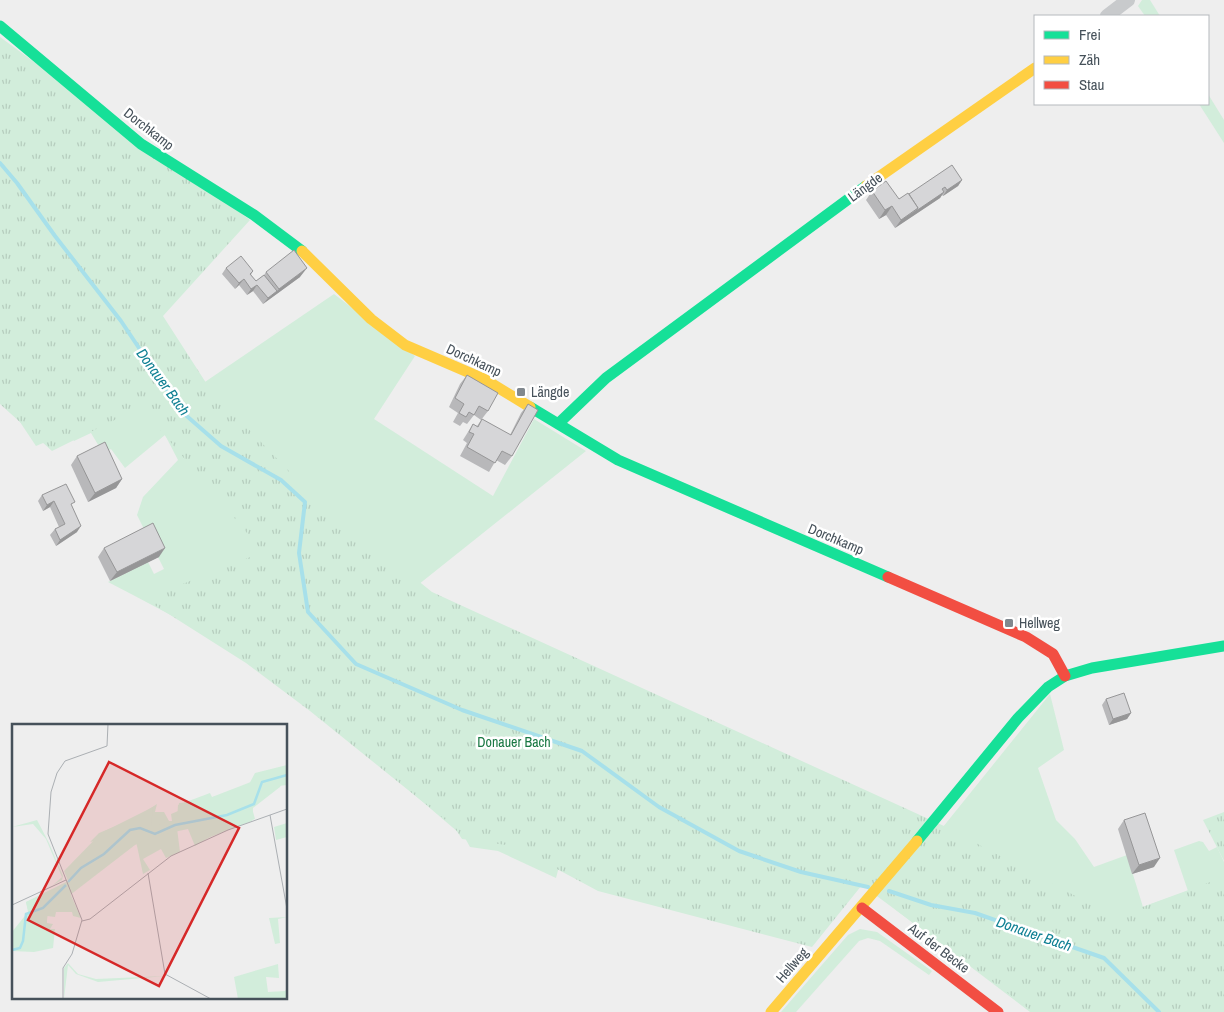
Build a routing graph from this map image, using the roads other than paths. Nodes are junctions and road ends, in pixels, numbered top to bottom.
1 (1128, 0) edge
2 (1108, 15) edge
3 (0, 26) edge
4 (1034, 69) edge
5 (559, 423) junction
6 (1224, 646) edge
7 (1065, 676) junction
8 (862, 908) junction
9 (771, 1012) edge
10 (998, 1012) edge

1 - 2 street
3 - 5 street, Dorchkamp
4 - 5 street, Längde
5 - 7 street, Dorchkamp
6 - 7 street, Hellweg
7 - 8 street, Hellweg
8 - 9 street, Hellweg
8 - 10 street, Auf der Becke

